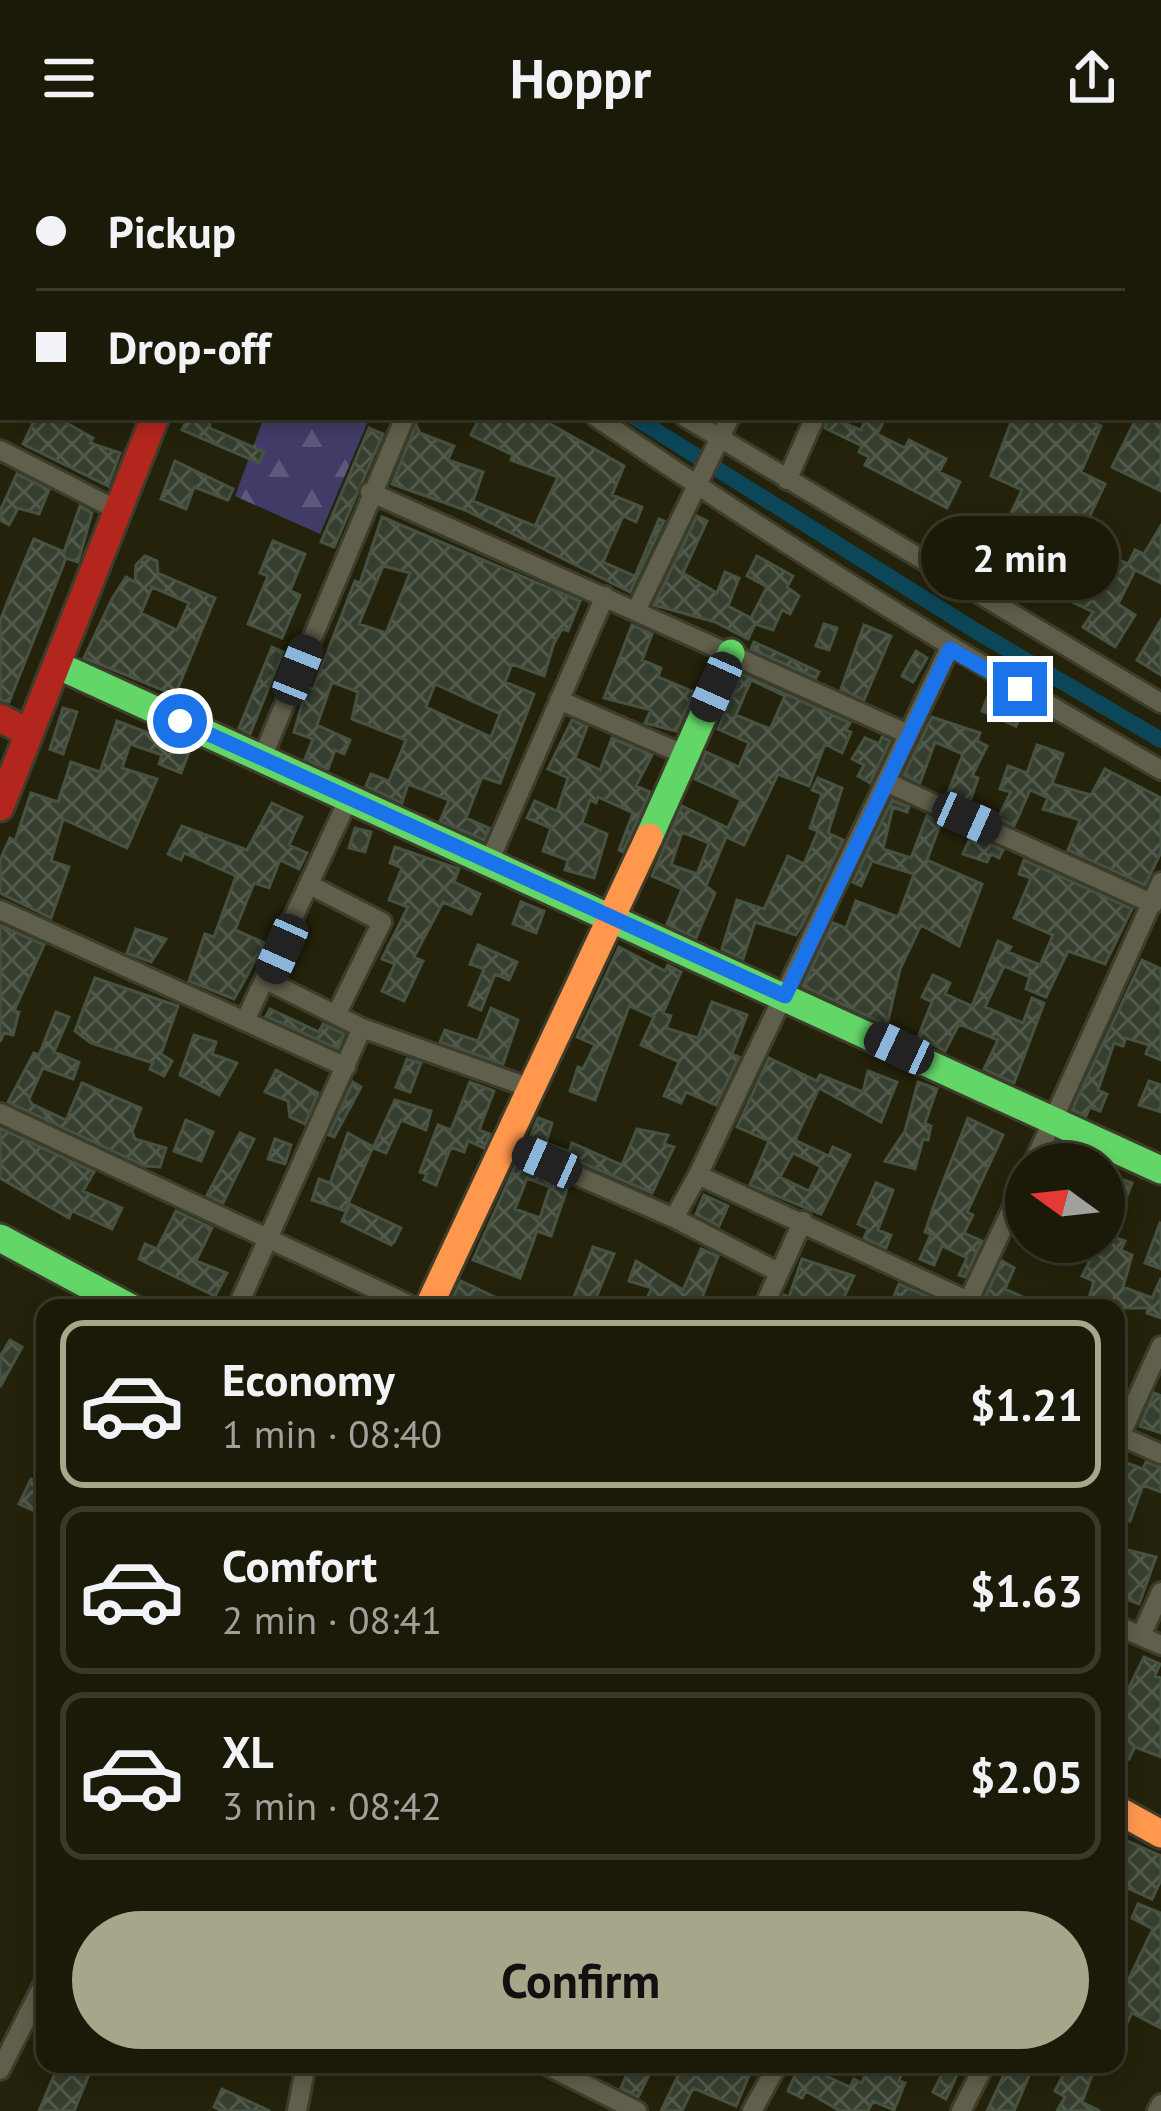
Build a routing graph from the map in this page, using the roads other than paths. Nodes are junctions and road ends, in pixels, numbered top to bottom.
1 (154, 420) edge
2 (404, 420) edge
3 (601, 420) edge
4 (688, 420) edge
5 (728, 420) edge
6 (813, 420) edge
7 (716, 445) junction
8 (0, 450) edge
9 (699, 477) junction
10 (787, 480) junction
11 (370, 492) junction
12 (118, 511) junction
13 (605, 596) junction
14 (637, 609) junction
15 (950, 649) junction
16 (731, 653) junction
17 (57, 665) junction
18 (559, 700) junction
19 (1161, 703) edge
20 (0, 718) edge
21 (29, 733) junction
22 (908, 734) junction
23 (685, 755) junction
24 (262, 758) junction
25 (1161, 770) edge
26 (886, 782) junction
27 (349, 798) junction
28 (0, 807) edge
29 (490, 862) junction
30 (1161, 882) edge
31 (310, 885) junction
32 (1153, 904) junction
33 (0, 910) edge
34 (613, 918) junction
35 (268, 981) junction
36 (785, 996) junction
37 (337, 1015) junction
38 (245, 1021) junction
39 (362, 1028) junction
40 (346, 1066) junction
41 (533, 1088) junction
42 (0, 1113) edge
43 (1054, 1121) junction
44 (1043, 1143) edge
45 (505, 1144) junction
46 (1161, 1170) edge
47 (698, 1175) junction
48 (674, 1218) junction
49 (802, 1221) junction
50 (1005, 1223) edge
51 (0, 1238) edge
52 (270, 1240) junction
53 (778, 1272) junction
54 (114, 1299) edge
55 (241, 1299) edge
56 (397, 1299) edge
57 (432, 1299) edge
58 (767, 1299) edge
59 (957, 1299) edge
60 (969, 1299) edge
61 (1161, 1346) edge
62 (1154, 1383) edge
63 (1125, 1425) edge
64 (1125, 1438) edge
65 (1161, 1454) edge
66 (1161, 1592) edge
67 (1125, 1629) edge
68 (1141, 1636) junction
69 (1161, 1645) edge
70 (1125, 1815) edge
71 (1161, 1834) edge
72 (36, 1999) edge
73 (0, 2070) edge
74 (304, 2073) edge
75 (562, 2073) edge
76 (590, 2073) edge
77 (773, 2073) edge
78 (980, 2073) edge
79 (584, 2084) junction
80 (297, 2111) edge
81 (637, 2111) edge
82 (752, 2111) edge
83 (961, 2111) edge

1 - 12 street
2 - 11 street
3 - 9 street
4 - 7 street
5 - 7 street
6 - 10 street
7 - 9 street
7 - 10 street
8 - 12 street
9 - 14 street
9 - 15 street
10 - 19 street
11 - 13 street
11 - 24 street
12 - 17 street
13 - 14 street
13 - 18 street
14 - 16 street
15 - 22 street
15 - 25 street
16 - 22 street
16 - 23 street
17 - 21 street
17 - 24 street
18 - 23 street
18 - 29 street
20 - 21 street
21 - 28 street
22 - 26 street
23 - 34 street
24 - 27 street
26 - 32 street
26 - 36 street
27 - 29 street
27 - 31 street
29 - 34 street
30 - 32 street
31 - 35 street
31 - 37 street
32 - 43 street
33 - 38 street
34 - 36 street
34 - 41 street
35 - 37 street
35 - 38 street
36 - 43 street
36 - 47 street
37 - 39 street
38 - 40 street
39 - 40 street
39 - 41 street
40 - 52 street
41 - 45 street
42 - 52 street
43 - 44 street
43 - 46 street
45 - 48 street
45 - 57 street
47 - 48 street
47 - 49 street
48 - 53 street
49 - 53 street
49 - 59 street
50 - 60 street
51 - 54 street
52 - 55 street
52 - 56 street
53 - 58 street
61 - 62 street
62 - 63 street
64 - 65 street
66 - 68 street
67 - 68 street
68 - 69 street
70 - 71 street
72 - 73 street
74 - 80 street
75 - 79 street
76 - 79 street
77 - 82 street
78 - 83 street
79 - 81 street

